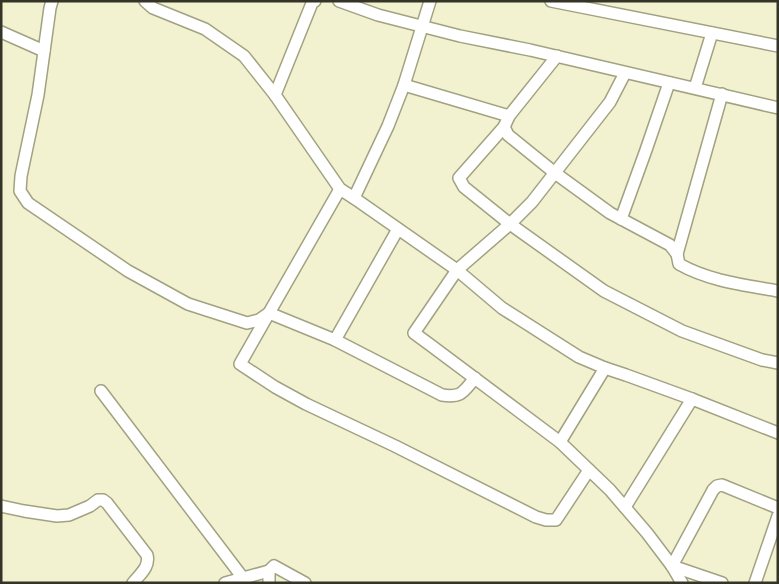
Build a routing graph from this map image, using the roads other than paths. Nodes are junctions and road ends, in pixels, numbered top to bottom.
1 (52, 1) edge
2 (145, 1) edge
3 (315, 1) edge
4 (338, 1) edge
5 (430, 1) edge
6 (551, 1) edge
7 (423, 26) junction
8 (1, 32) edge
9 (712, 33) junction
10 (778, 46) edge
11 (44, 51) junction
12 (557, 56) junction
13 (625, 73) junction
14 (669, 82) junction
15 (404, 85) junction
16 (695, 88) junction
17 (722, 94) junction
18 (275, 95) junction
19 (778, 108) edge
20 (509, 116) junction
21 (504, 127) junction
22 (555, 173) junction
23 (340, 189) junction
24 (354, 198) junction
25 (621, 219) junction
26 (510, 224) junction
27 (398, 229) junction
28 (677, 254) junction
29 (457, 270) junction
30 (778, 291) edge
31 (269, 313) junction
32 (335, 340) junction
33 (778, 363) edge
34 (605, 368) junction
35 (476, 378) junction
36 (101, 391) dead end
37 (692, 399) junction
38 (778, 433) edge
39 (560, 442) junction
40 (589, 470) junction
41 (1, 506) edge
42 (624, 508) junction
43 (778, 508) edge
44 (778, 516) edge
45 (672, 566) junction
46 (269, 571) junction
47 (242, 578) junction
48 (133, 583) edge
49 (225, 583) edge
50 (269, 583) edge
51 (305, 583) edge
52 (682, 583) edge
53 (722, 583) edge
54 (755, 583) edge

1 - 11 street
2 - 18 street
3 - 18 street
4 - 7 street
5 - 7 street
6 - 9 street
7 - 12 street
7 - 15 street
8 - 11 street
9 - 10 street
9 - 16 street
11 - 31 street
12 - 13 street
12 - 20 street
13 - 14 street
13 - 22 street
14 - 16 street
14 - 25 street
15 - 20 street
15 - 24 street
16 - 17 street
17 - 19 street
17 - 28 street
18 - 23 street
20 - 21 street
21 - 22 street
21 - 26 street
22 - 25 street
22 - 26 street
23 - 24 street
23 - 31 street
24 - 27 street
25 - 28 street
26 - 29 street
26 - 33 street
27 - 29 street
27 - 32 street
28 - 30 street
29 - 34 street
29 - 35 street
31 - 32 street
31 - 40 street
32 - 35 street
34 - 37 street
34 - 39 street
35 - 39 street
36 - 47 street
37 - 38 street
37 - 42 street
39 - 40 street
40 - 42 street
41 - 48 street
42 - 45 street
43 - 45 street
44 - 54 street
45 - 52 street
45 - 53 street
46 - 47 street
46 - 50 street
46 - 51 street
47 - 49 street

